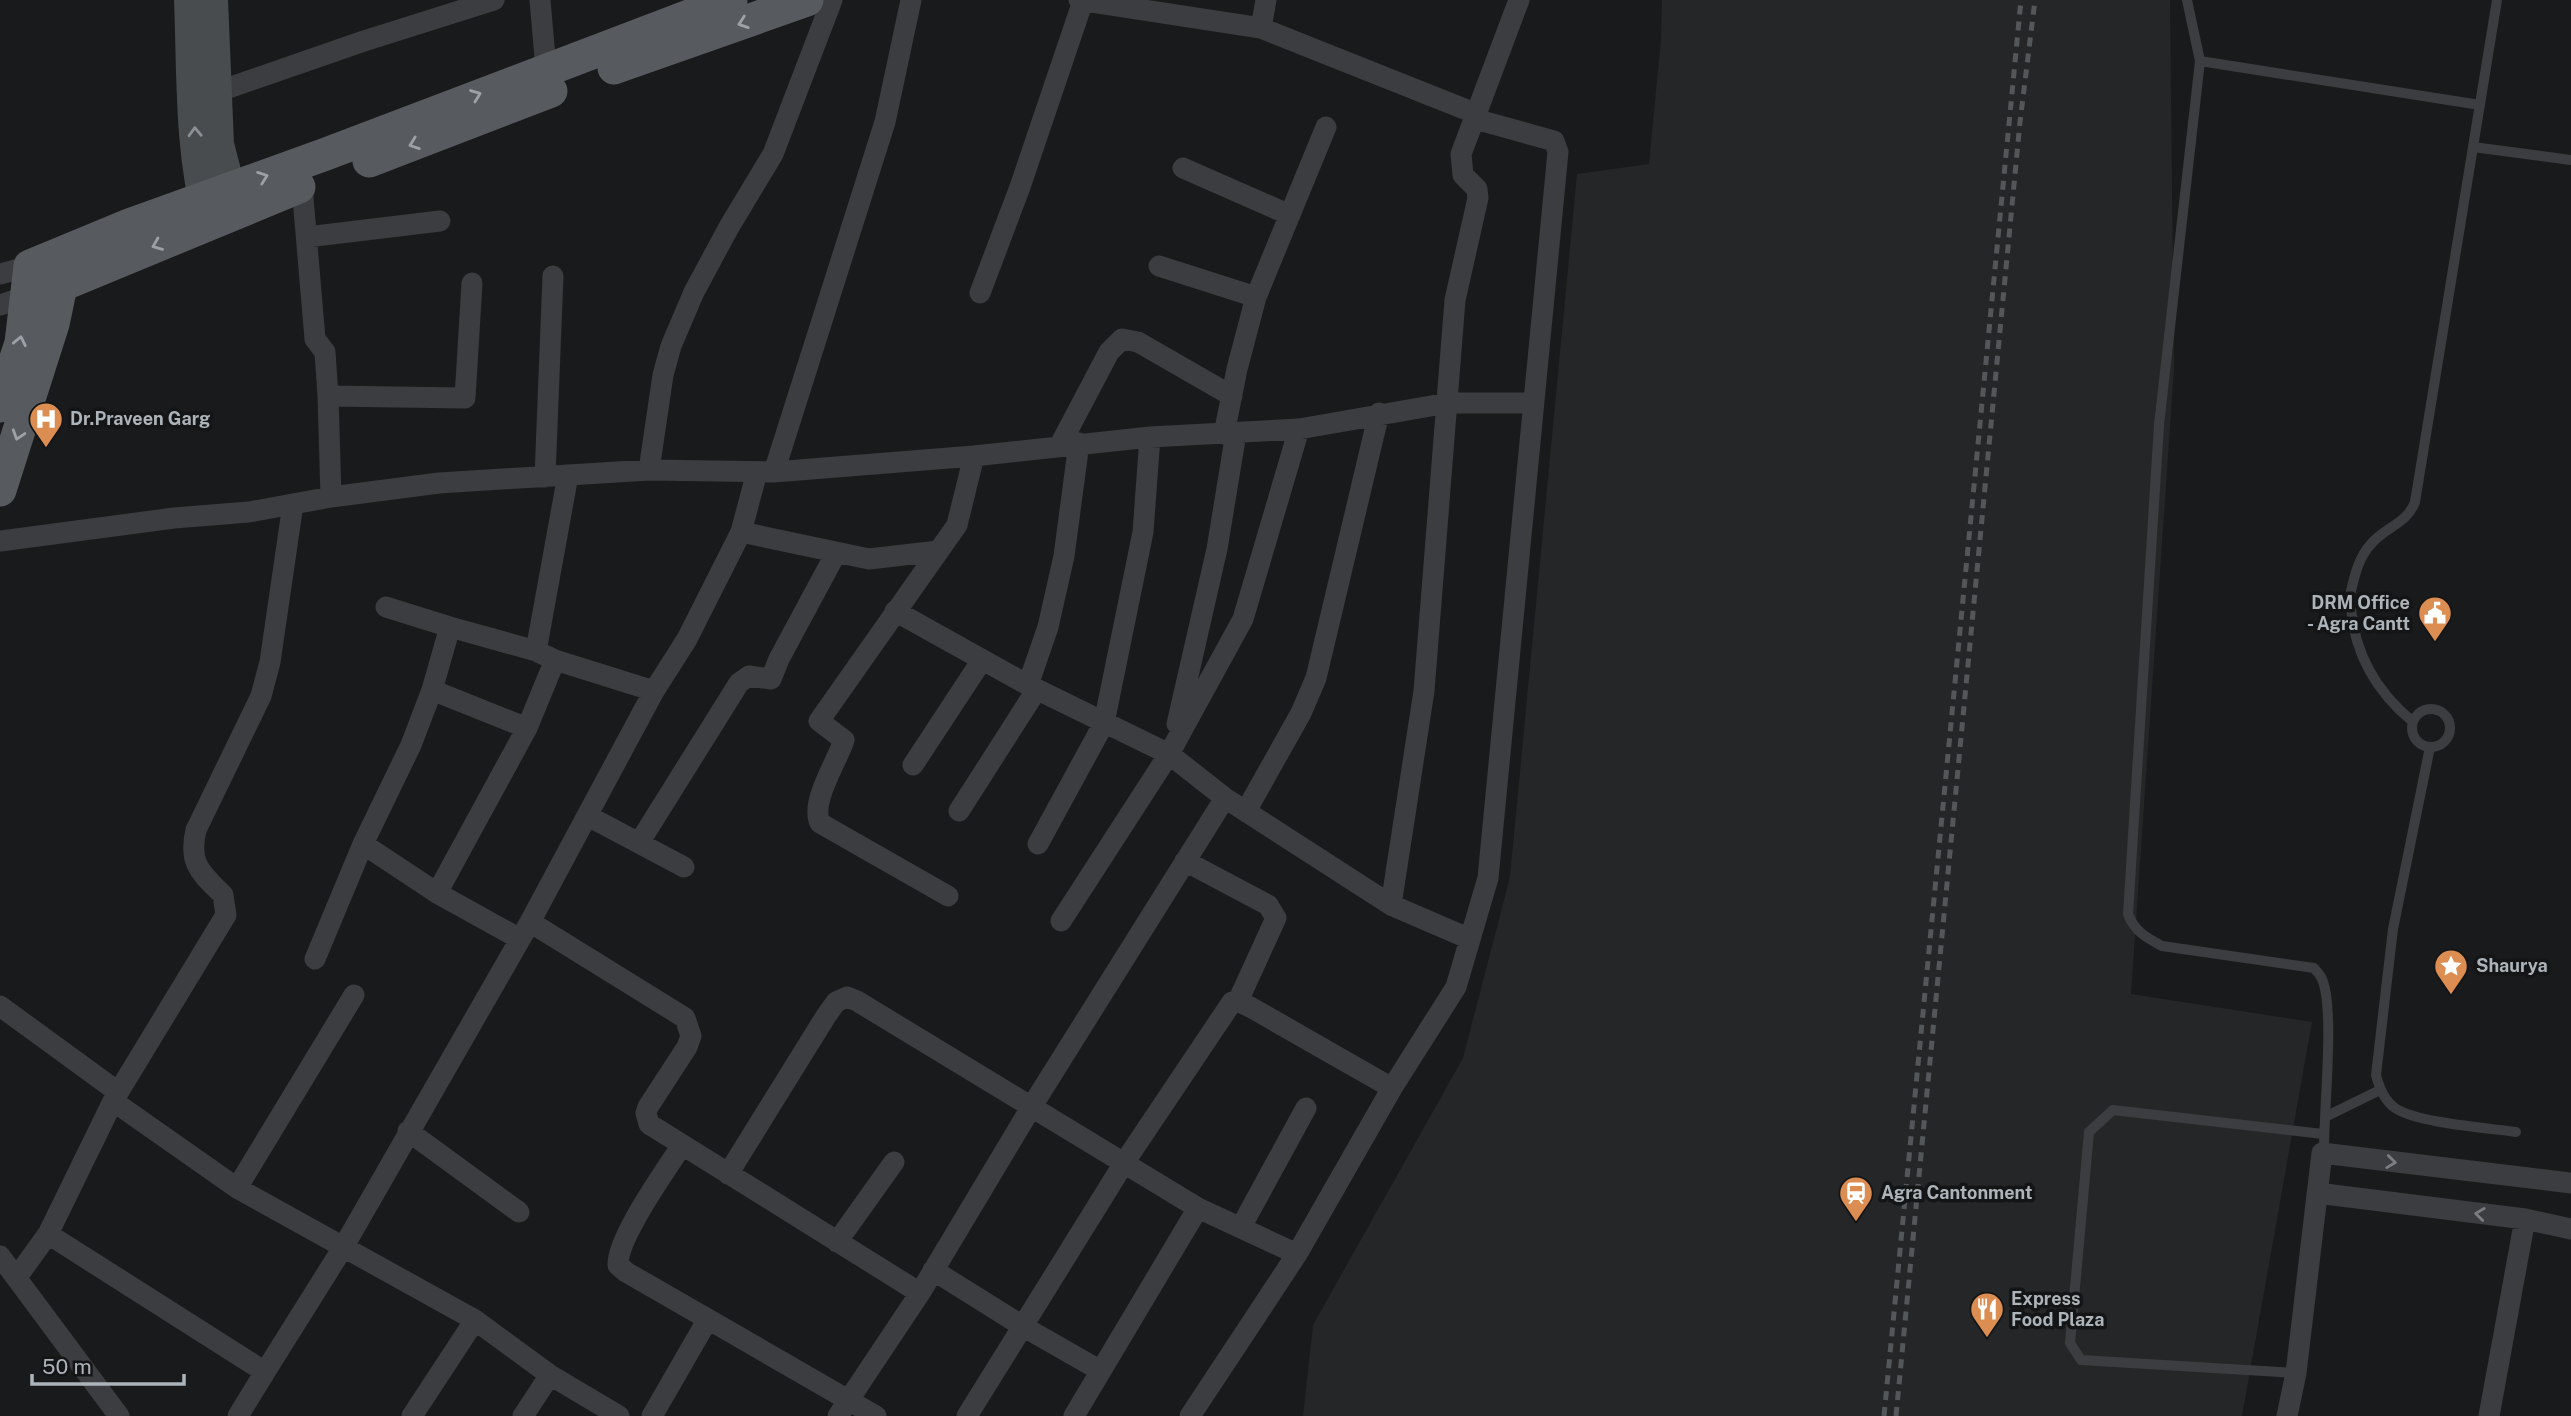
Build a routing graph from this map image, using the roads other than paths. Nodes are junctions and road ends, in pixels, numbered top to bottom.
1 (189, 0) edge
2 (213, 0) edge
3 (494, 0) edge
4 (540, 0) edge
5 (731, 0) edge
6 (807, 0) edge
7 (832, 0) edge
8 (911, 0) edge
9 (1081, 0) edge
10 (1266, 0) edge
11 (1519, 0) edge
12 (2188, 0) edge
13 (2497, 0) edge
14 (1261, 28) junction
15 (2200, 61) junction
16 (546, 69) junction
17 (217, 92) junction
18 (2480, 105) junction
19 (1476, 116) junction
20 (1326, 127) dead end
21 (2473, 147) junction
22 (2571, 160) edge
23 (1183, 167) dead end
24 (302, 186) junction
25 (220, 206) junction
26 (1290, 215) junction
27 (440, 221) dead end
28 (307, 237) junction
29 (68, 251) junction
30 (1159, 266) dead end
31 (553, 276) dead end
32 (472, 283) dead end
33 (14, 285) edge
34 (62, 285) junction
35 (980, 293) dead end
36 (1256, 297) junction
37 (328, 396) junction
38 (1232, 396) junction
39 (1447, 404) junction
40 (1533, 404) junction
41 (0, 406) edge
42 (1380, 413) junction
43 (1299, 429) junction
44 (1230, 433) junction
45 (1150, 437) junction
46 (1070, 444) junction
47 (974, 456) junction
48 (649, 470) junction
49 (766, 472) junction
50 (568, 475) junction
51 (545, 477) junction
52 (0, 490) edge
53 (331, 497) junction
54 (293, 504) junction
55 (741, 532) junction
56 (0, 541) edge
57 (938, 551) junction
58 (836, 553) junction
59 (2351, 591) dead end
60 (386, 607) dead end
61 (2351, 609) dead end
62 (895, 611) junction
63 (450, 627) junction
64 (545, 656) junction
65 (982, 660) junction
66 (1032, 687) junction
67 (432, 690) junction
68 (654, 691) junction
69 (2413, 722) junction
70 (1104, 723) junction
71 (527, 728) junction
72 (2430, 747) junction
73 (1172, 749) junction
74 (913, 765) dead end
75 (1225, 798) junction
76 (959, 811) dead end
77 (1246, 811) junction
78 (588, 816) junction
79 (639, 843) junction
80 (362, 844) junction
81 (1038, 844) dead end
82 (1185, 861) junction
83 (684, 867) dead end
84 (437, 893) junction
85 (948, 896) dead end
86 (1391, 905) junction
87 (1061, 921) dead end
88 (525, 930) junction
89 (1471, 939) junction
90 (315, 959) dead end
91 (354, 995) dead end
92 (1238, 1000) junction
93 (0, 1006) edge
94 (1392, 1088) junction
95 (2380, 1090) junction
96 (116, 1097) junction
97 (1032, 1106) junction
98 (1306, 1108) dead end
99 (2325, 1117) junction
100 (408, 1131) junction
101 (2516, 1132) dead end
102 (2324, 1143) junction
103 (682, 1145) junction
104 (894, 1162) dead end
105 (1124, 1163) junction
106 (728, 1174) junction
107 (2571, 1183) edge
108 (237, 1188) junction
109 (2317, 1193) junction
110 (1198, 1208) junction
111 (519, 1213) dead end
112 (2525, 1219) junction
113 (1241, 1227) junction
114 (2571, 1229) edge
115 (48, 1234) junction
116 (837, 1242) junction
117 (344, 1246) junction
118 (1297, 1254) junction
119 (0, 1256) edge
120 (933, 1270) junction
121 (17, 1277) junction
122 (919, 1293) junction
123 (708, 1319) junction
124 (475, 1320) junction
125 (1024, 1327) junction
126 (1101, 1371) junction
127 (265, 1372) junction
128 (2296, 1373) junction
129 (550, 1375) junction
130 (844, 1408) edge
131 (119, 1416) edge
132 (238, 1416) edge
133 (412, 1416) edge
134 (523, 1416) edge
135 (619, 1416) edge
136 (652, 1416) edge
137 (876, 1416) edge
138 (967, 1416) edge
139 (1074, 1416) edge
140 (1190, 1416) edge
141 (2287, 1416) edge
142 (2489, 1416) edge

25 -> 1 street
2 - 17 street
3 - 17 street
4 - 16 street
5 - 16 main road
6 -> 24 main road
7 - 48 street
8 - 49 street
9 - 14 street
9 - 35 street
10 - 14 street
11 - 19 street
12 - 15 lane
13 - 18 lane
14 - 19 street
15 - 18 lane
15 - 99 lane
25 -> 16 main road
17 - 25 street
18 - 21 lane
19 - 39 street
19 - 40 street
20 - 26 street
21 - 22 lane
21 - 59 lane
23 - 26 street
24 - 25 main road
24 - 28 street
25 - 29 main road
25 -> 34 main road
26 - 36 street
27 - 28 street
28 - 37 street
29 - 33 main road
29 - 34 main road
30 - 36 street
31 - 51 street
32 - 37 street
33 - 34 main road
41 -> 33 main road
34 -> 52 main road
36 - 38 street
37 - 53 street
38 - 44 street
38 - 46 street
39 - 40 street
39 - 42 street
39 - 86 street
40 - 89 street
42 - 43 street
42 - 77 street
43 - 44 street
43 - 73 street
44 - 45 street
44 - 73 street
45 - 46 street
45 - 70 street
46 - 47 street
46 - 66 street
47 - 49 street
47 - 57 street
48 - 49 street
48 - 50 street
49 - 55 street
50 - 51 street
50 - 64 street
51 - 53 street
53 - 54 street
54 - 56 street
54 - 96 street
55 - 58 street
55 - 68 street
57 - 58 street
57 - 62 street
58 - 79 street
60 - 63 street
61 - 69 lane
62 - 65 street
62 - 85 street
63 - 64 street
63 - 67 street
64 - 68 street
64 - 71 street
65 - 66 street
65 - 74 street
66 - 70 street
66 - 76 street
67 - 71 street
67 - 80 street
68 - 78 street
69 - 72 lane
69 - 72 lane
70 - 73 street
70 - 81 street
71 - 84 street
72 - 95 lane
73 - 75 street
73 - 87 street
75 - 77 street
75 - 82 street
77 - 86 street
78 - 79 street
78 - 88 street
79 - 83 street
80 - 84 street
80 - 90 street
82 - 92 street
82 - 97 street
84 - 88 street
86 - 89 street
88 - 100 street
88 - 103 street
89 - 94 street
91 - 108 street
92 - 94 street
92 - 105 street
93 - 96 street
94 - 118 street
95 - 99 lane
95 - 101 lane
96 - 108 street
96 - 115 street
97 - 105 street
97 - 106 street
97 - 120 street
98 - 113 street
99 - 102 lane
100 - 111 street
100 - 117 street
102 -> 107 street
102 - 109 street
102 - 128 lane
103 - 106 street
103 - 123 street
104 - 116 street
105 - 110 street
105 - 125 street
106 - 116 street
108 - 117 street
112 -> 109 street
109 - 128 street
110 - 113 street
110 - 126 street
112 - 114 street
112 - 142 street
113 - 118 street
115 - 121 street
115 - 127 street
116 - 122 street
117 - 124 street
117 - 127 street
118 - 140 street
119 - 121 street
120 - 122 street
120 - 125 street
121 - 131 street
122 - 130 street
123 - 130 street
123 - 136 street
124 - 129 street
124 - 133 street
125 - 126 street
125 - 138 street
126 - 139 street
127 - 132 street
128 - 141 street
129 - 134 street
129 - 135 street
130 - 137 street

